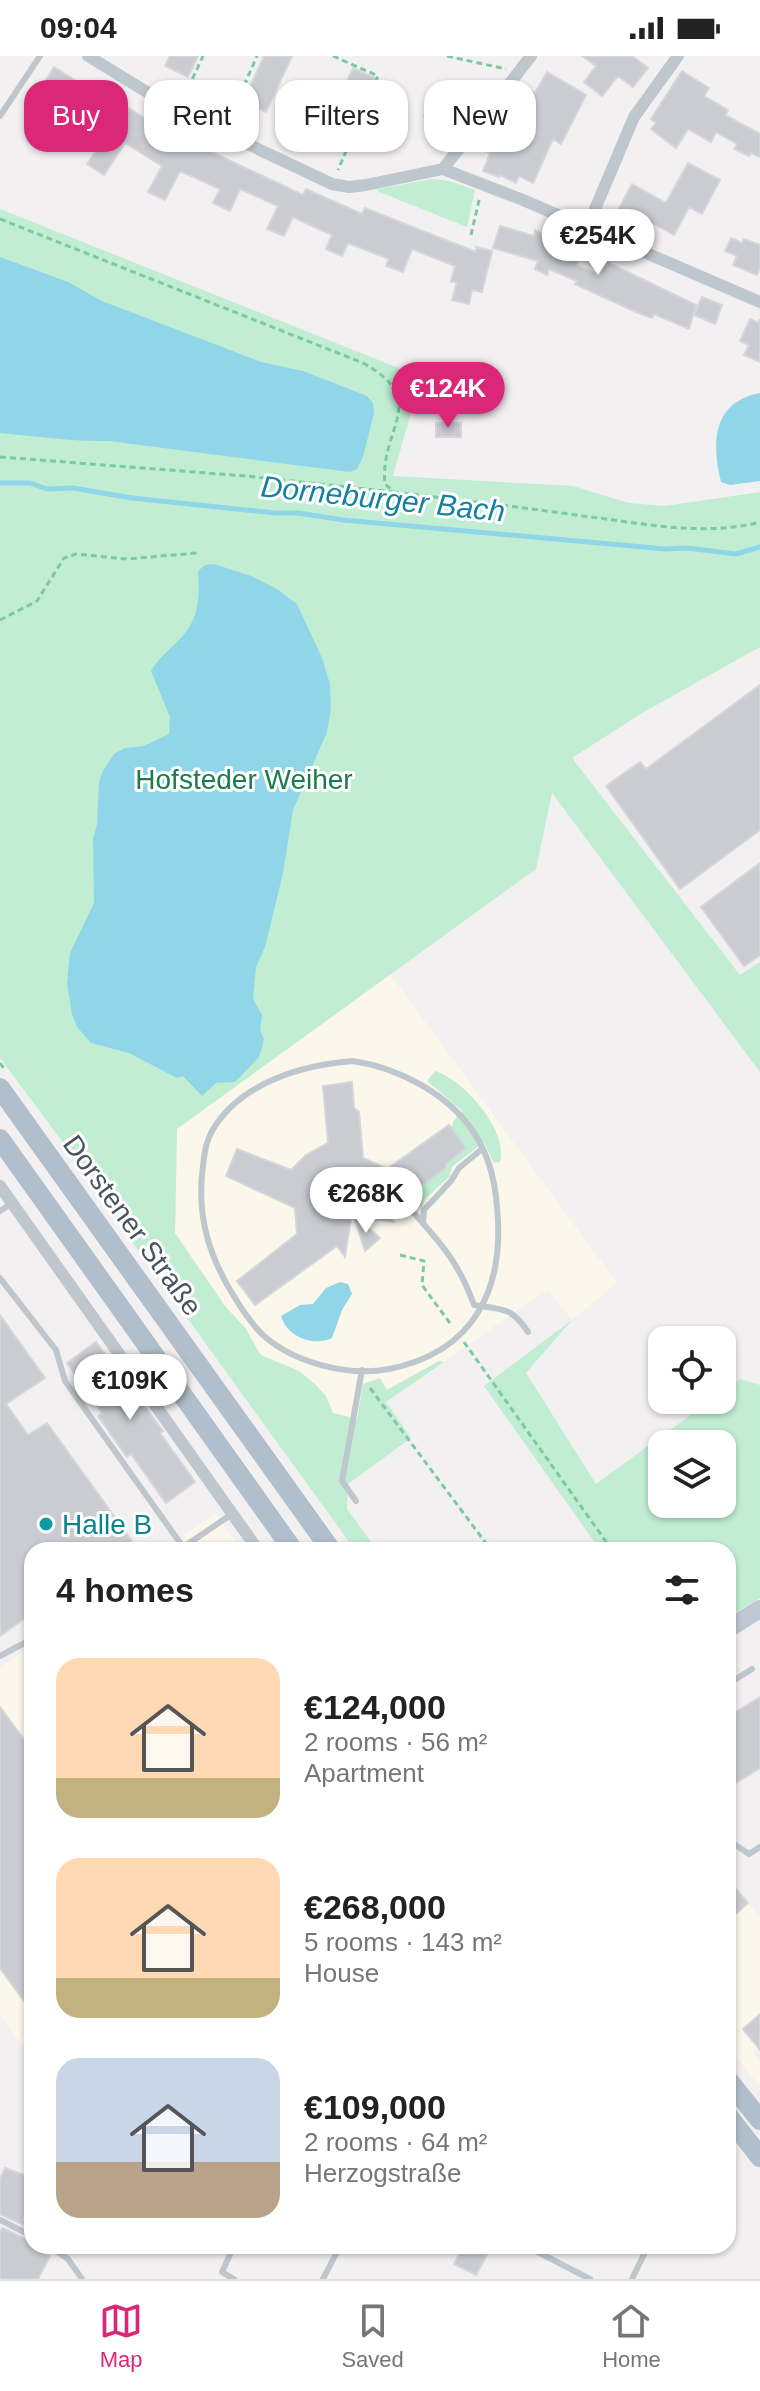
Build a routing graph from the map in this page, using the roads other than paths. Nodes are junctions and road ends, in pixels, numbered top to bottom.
1 (40, 56) edge
2 (88, 56) edge
3 (531, 56) edge
4 (678, 56) edge
5 (0, 116) edge
6 (443, 169) junction
7 (587, 228) junction
8 (760, 302) edge
9 (0, 1088) edge
10 (0, 1139) edge
11 (482, 1149) junction
12 (0, 1186) edge
13 (407, 1205) dead end
14 (6, 1208) edge
15 (423, 1223) junction
16 (0, 1278) edge
17 (481, 1307) junction
18 (528, 1332) dead end
19 (363, 1374) junction
20 (356, 1501) dead end
21 (232, 1513) junction
22 (176, 1542) edge
23 (191, 1542) edge
24 (252, 1542) edge
25 (287, 1542) edge
26 (325, 1542) edge
27 (760, 1609) edge
28 (736, 1624) edge
29 (24, 1643) edge
30 (0, 1656) edge
31 (752, 1669) dead end
32 (736, 1679) edge
33 (736, 1845) edge
34 (760, 1847) edge
35 (736, 2090) edge
36 (760, 2120) edge
37 (736, 2126) edge
38 (760, 2157) edge
39 (0, 2220) edge
40 (24, 2232) edge
41 (61, 2254) edge
42 (230, 2254) edge
43 (336, 2254) edge
44 (542, 2254) edge
45 (644, 2254) edge
46 (82, 2279) edge
47 (234, 2279) edge
48 (323, 2279) edge
49 (590, 2279) edge
50 (632, 2279) edge

1 - 5 lane
2 - 6 street
3 - 6 street
4 - 7 street
6 - 7 street
7 - 8 street
9 - 26 main road, Dorstener Straße
10 - 25 main road, Dorstener Straße
11 - 15 lane
11 - 17 lane
11 - 19 lane
12 - 14 street
13 - 15 lane
14 - 21 street
15 - 17 lane
16 - 22 lane
17 - 18 lane
17 - 19 lane
19 - 20 lane
21 - 23 lane
21 - 24 street
27 - 28 street
29 - 30 lane
31 - 32 lane
33 - 34 lane
35 - 36 main road
37 - 38 main road
39 - 40 lane
41 - 46 lane
42 - 47 lane
43 - 48 lane
44 - 49 lane
45 - 50 lane

